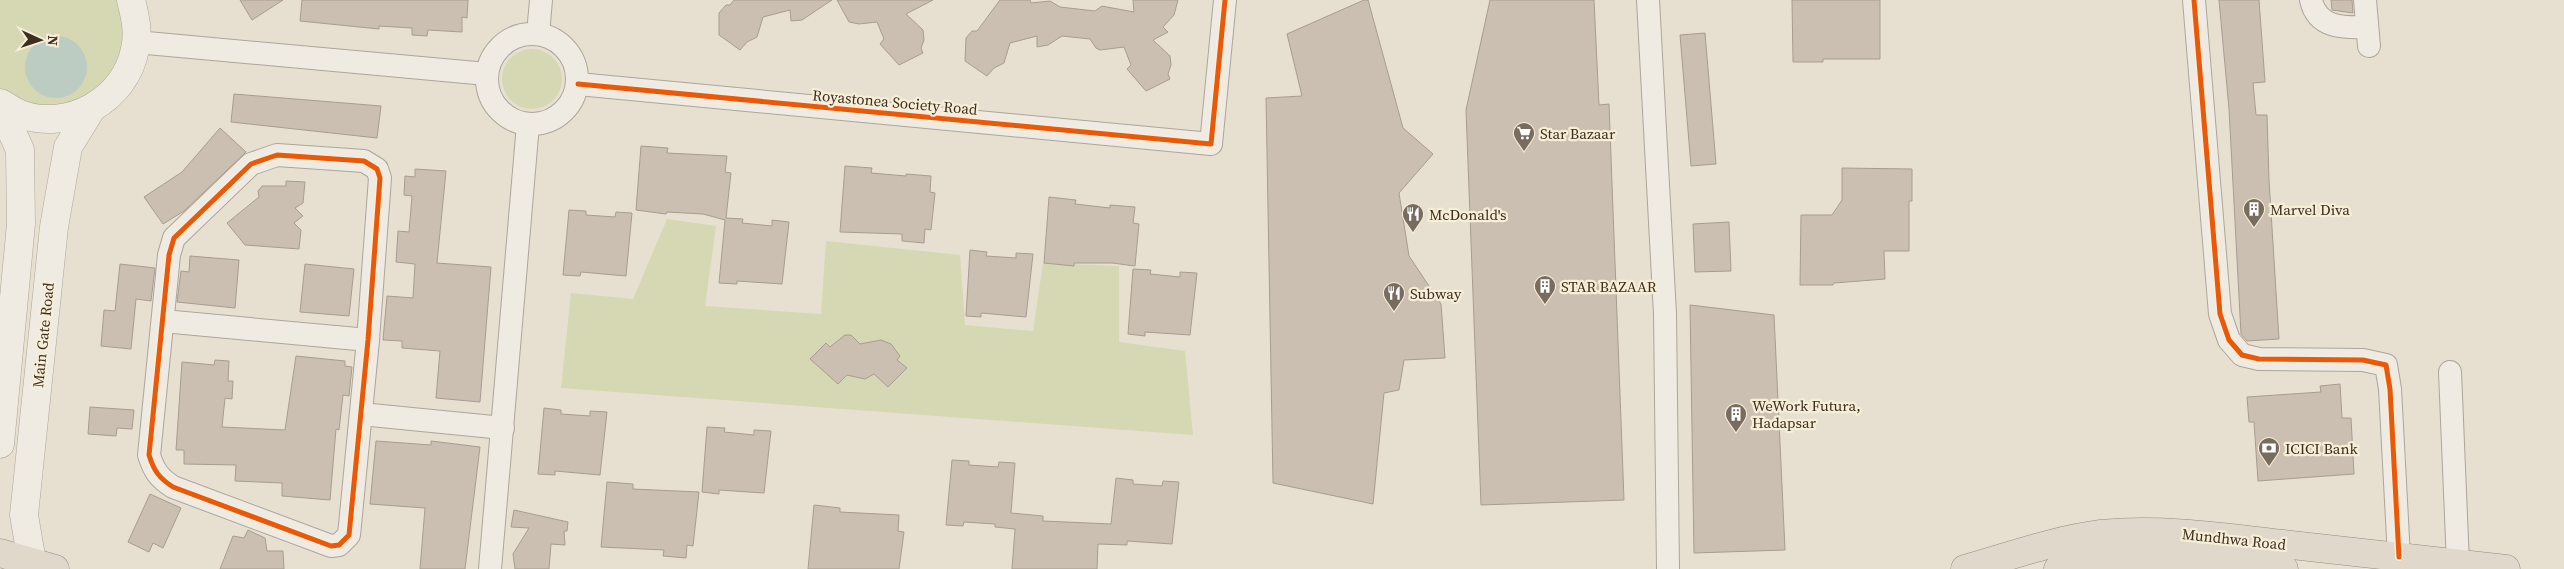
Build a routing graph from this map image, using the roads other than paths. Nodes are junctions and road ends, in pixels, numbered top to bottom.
1 (131, 0) edge
2 (541, 0) edge
3 (1225, 0) edge
4 (1648, 0) edge
5 (2194, 0) edge
6 (2311, 0) edge
7 (2365, 0) edge
8 (538, 34) junction
9 (136, 42) junction
10 (487, 74) junction
11 (578, 84) junction
12 (0, 104) edge
13 (92, 108) junction
14 (528, 124) junction
15 (163, 321) junction
16 (368, 340) junction
17 (2450, 372) dead end
18 (361, 414) junction
19 (503, 428) junction
20 (0, 444) edge
21 (2084, 550) junction
22 (0, 553) edge
23 (2399, 557) junction
24 (2458, 564) junction
25 (39, 566) edge
26 (490, 569) edge
27 (1668, 569) edge
28 (1966, 569) edge
29 (2058, 569) edge
30 (2284, 569) edge
31 (2506, 569) edge

1 - 9 street
2 - 8 street
3 - 11 street, Royastonea Society Road
4 - 27 street
5 - 23 street
6 - 7 street
8 - 10 street
8 - 11 street
9 - 10 street
9 - 13 street
10 - 14 street
11 - 14 street
12 - 13 street
12 - 20 street
13 - 25 street, Main Gate Road
14 - 19 street
15 - 16 street
15 - 16 street
15 - 18 street
16 - 18 street
17 - 24 street
18 - 19 street
19 - 26 street
21 - 23 highway, Mundhwa Road
21 - 28 highway, Mundhwa Road
21 - 29 highway, Mundhwa Road
21 - 30 highway, Mundhwa Road
22 - 25 highway
23 - 24 highway, Mundhwa Road
24 - 31 highway, Mundhwa Road

